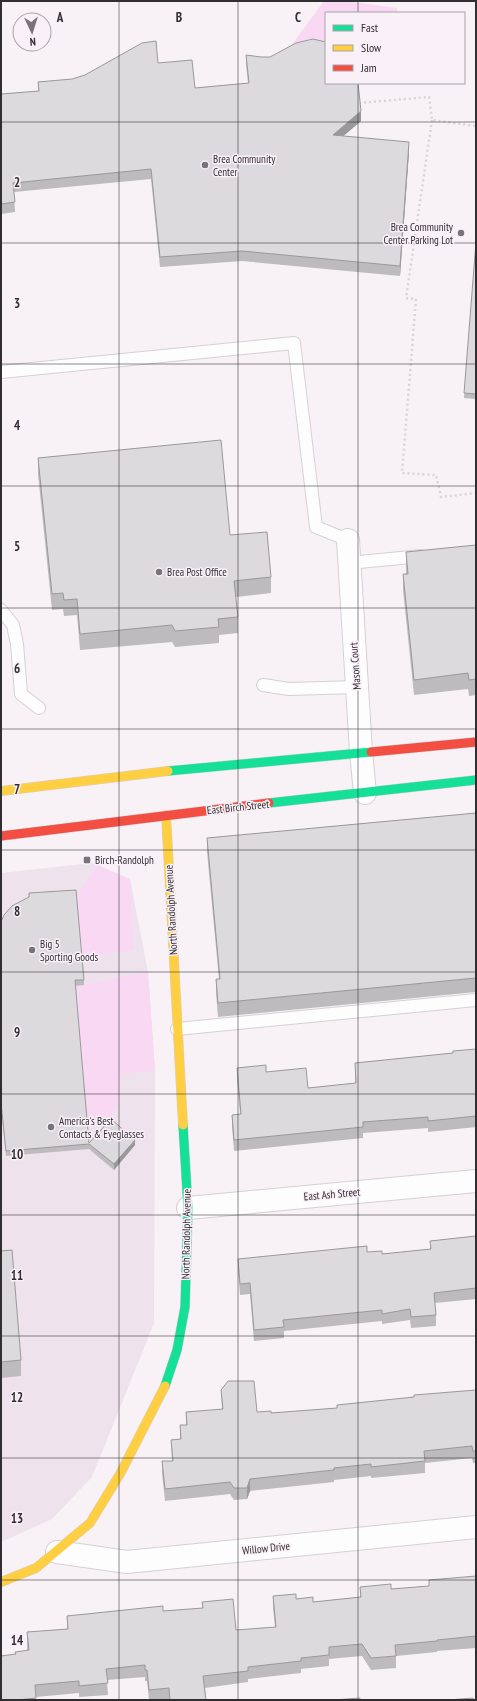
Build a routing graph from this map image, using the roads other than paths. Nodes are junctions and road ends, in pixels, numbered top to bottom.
1 (1, 372) edge
2 (348, 540) joint
3 (429, 555) edge
4 (349, 563) junction
5 (1, 610) edge
6 (263, 685) dead end
7 (356, 688) junction
8 (39, 708) dead end
9 (476, 742) edge
10 (361, 752) junction
11 (476, 780) edge
12 (1, 791) edge
13 (365, 793) junction
14 (166, 815) junction
15 (1, 836) edge
16 (476, 1000) edge
17 (177, 1029) junction
18 (476, 1181) edge
19 (188, 1208) junction
20 (476, 1527) edge
21 (57, 1552) junction
22 (1, 1582) edge

1 - 2 lane
2 - 4 street, Mason Court
3 - 4 lane
4 - 7 street, Mason Court
5 - 8 lane
6 - 7 lane
7 - 10 street, Mason Court
9 - 10 street
10 - 12 street
10 - 13 street, Mason Court
11 - 13 street, East Birch Street
13 - 14 street, East Birch Street
14 - 15 street, East Birch Street
14 - 17 street, North Randolph Avenue
16 - 17 lane
17 - 19 street, North Randolph Avenue
18 - 19 street, East Ash Street
19 - 21 street, North Randolph Avenue
20 - 21 street, Willow Drive
21 - 22 street, North Randolph Avenue

